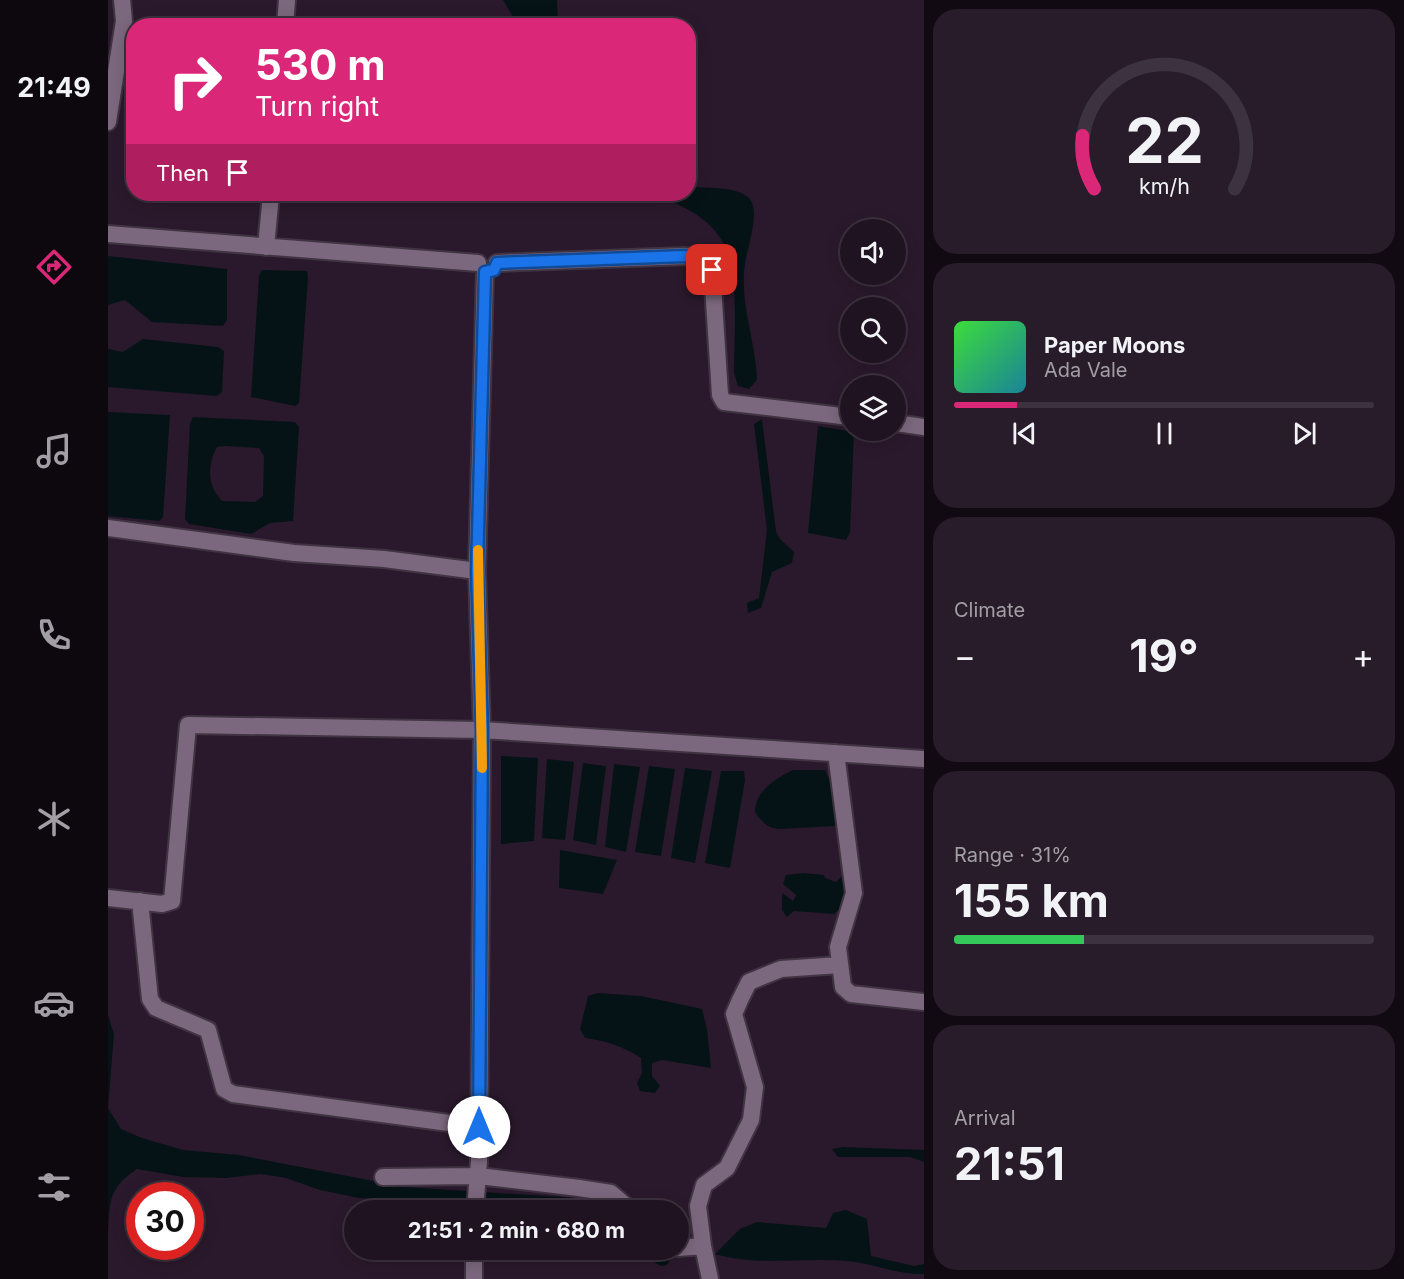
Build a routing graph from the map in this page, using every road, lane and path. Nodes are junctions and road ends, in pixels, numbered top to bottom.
1 (122, 0) edge
2 (287, 0) edge
3 (286, 18) edge
4 (108, 122) edge
5 (270, 201) edge
6 (108, 234) edge
7 (266, 247) junction
8 (487, 266) junction
9 (840, 416) edge
10 (906, 424) edge
11 (924, 427) edge
12 (108, 528) edge
13 (477, 571) junction
14 (482, 730) junction
15 (836, 753) junction
16 (924, 759) edge
17 (108, 898) edge
18 (140, 901) junction
19 (840, 964) junction
20 (924, 1002) edge
21 (479, 1127) junction
22 (383, 1177) dead end
23 (478, 1180) junction
24 (476, 1200) edge
25 (619, 1200) edge
26 (703, 1246) junction
27 (689, 1247) edge
28 (474, 1260) edge
29 (474, 1279) edge
30 (710, 1279) edge

1 - 4 street
2 - 3 street
5 - 7 street
6 - 7 street
7 - 8 street
8 - 9 street
8 - 13 street
10 - 11 street
12 - 13 street
13 - 14 street
14 - 15 street
14 - 18 street
14 - 21 street
15 - 16 street
15 - 19 street
17 - 18 street
18 - 21 street
19 - 20 street
19 - 26 street
21 - 23 street
22 - 23 street
23 - 24 street
23 - 25 street
26 - 27 street
26 - 30 street
28 - 29 street

